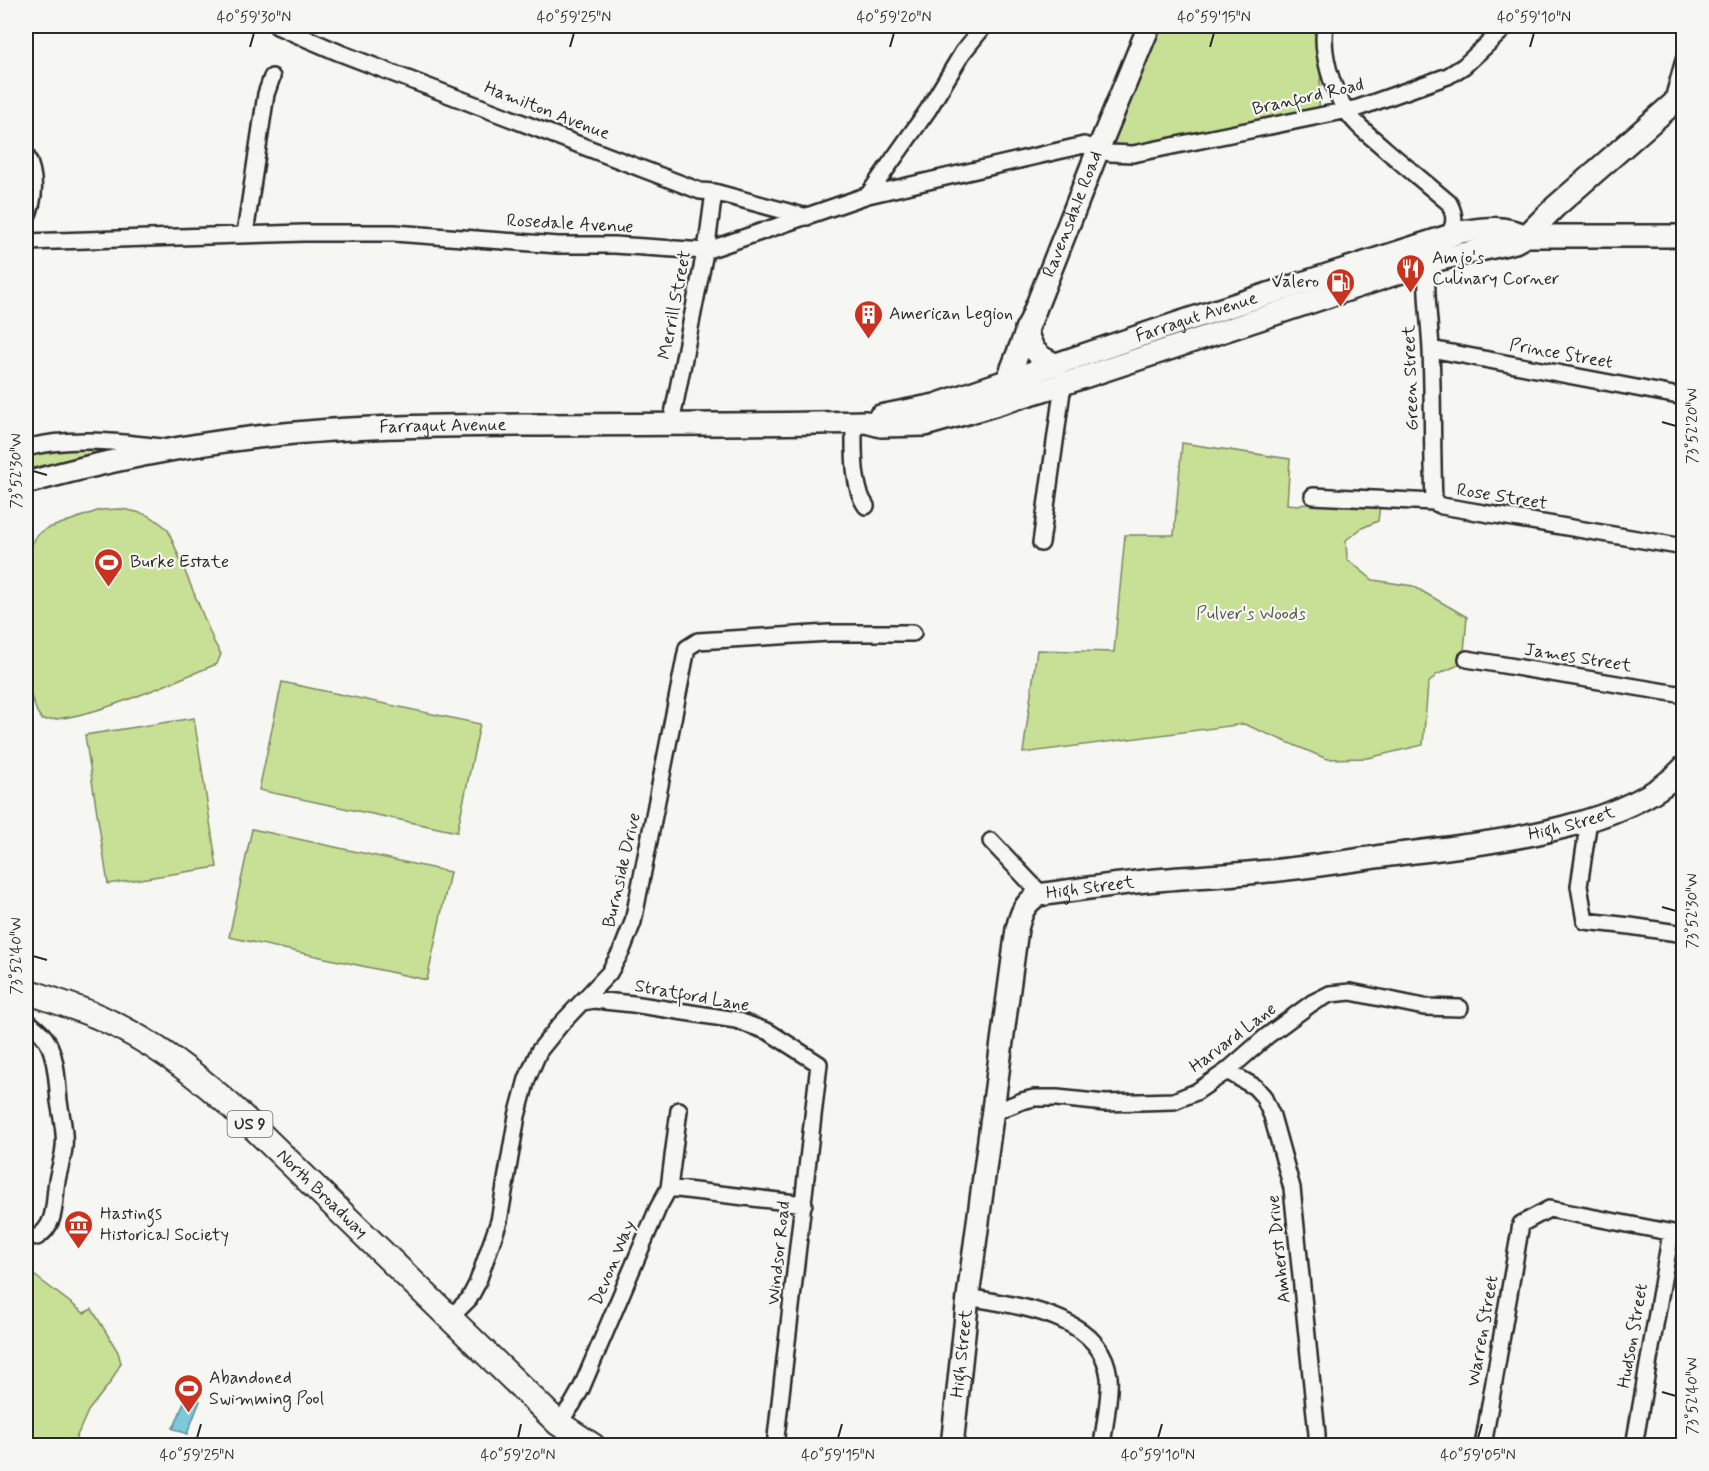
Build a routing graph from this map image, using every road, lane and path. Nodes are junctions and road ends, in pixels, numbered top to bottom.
1 (277, 26) edge
2 (984, 26) edge
3 (1149, 26) edge
4 (1325, 26) edge
5 (1508, 26) edge
6 (1683, 60) edge
7 (272, 77) dead end
8 (1678, 98) edge
9 (1346, 111) junction
10 (1098, 150) junction
11 (26, 155) edge
12 (714, 192) junction
13 (868, 195) junction
14 (807, 217) junction
15 (26, 219) edge
16 (245, 234) junction
17 (1449, 236) junction
18 (1527, 236) junction
19 (1683, 236) edge
20 (26, 242) edge
21 (705, 251) junction
22 (1430, 259) junction
23 (1343, 280) junction
24 (1026, 329) junction
25 (1431, 350) junction
26 (1060, 375) junction
27 (1005, 383) junction
28 (1683, 397) edge
29 (1000, 404) junction
30 (860, 422) junction
31 (671, 424) junction
32 (26, 448) edge
33 (180, 449) junction
34 (26, 483) edge
35 (1313, 496) dead end
36 (1434, 502) junction
37 (866, 506) dead end
38 (1041, 543) dead end
39 (1683, 547) edge
40 (913, 633) dead end
41 (1467, 659) dead end
42 (1683, 695) edge
43 (1682, 771) edge
44 (1589, 820) junction
45 (991, 841) dead end
46 (1041, 894) junction
47 (1683, 934) edge
48 (26, 991) edge
49 (583, 1002) junction
50 (1460, 1008) dead end
51 (26, 1020) edge
52 (819, 1064) joint
53 (1227, 1071) junction
54 (679, 1110) dead end
55 (992, 1113) junction
56 (669, 1188) junction
57 (804, 1204) junction
58 (1677, 1234) edge
59 (38, 1237) dead end
60 (968, 1297) junction
61 (450, 1318) junction
62 (558, 1423) junction
63 (570, 1446) edge
64 (593, 1446) edge
65 (775, 1446) edge
66 (952, 1446) edge
67 (1101, 1446) edge
68 (1317, 1446) edge
69 (1483, 1446) edge
70 (1634, 1446) edge

1 - 12 street, Hamilton Avenue
2 - 13 street
3 - 10 main road, Ravensdale Road
4 - 9 street
5 - 9 street, Branford Road
6 - 8 street
7 - 16 street
8 - 18 main road, Farragut Avenue
9 - 10 street, Branford Road
9 - 17 street
10 - 13 street, Rosedale Avenue
10 - 24 main road, Ravensdale Road
11 - 15 street
12 - 14 street, Hamilton Avenue
12 - 21 street, Merrill Street
13 - 14 street, Rosedale Avenue
14 - 21 street, Rosedale Avenue
16 - 20 street, Rosedale Avenue
16 - 21 street, Rosedale Avenue
17 - 18 main road, Farragut Avenue
17 - 22 street
17 - 23 main road, Farragut Avenue
18 - 19 main road
18 - 22 main road, Farragut Avenue
21 - 31 street, Merrill Street
22 - 23 main road, Farragut Avenue
22 - 25 street, Green Street
23 - 26 main road, Farragut Avenue
24 - 26 main road
24 - 27 main road, Ravensdale Road
25 - 28 street, Prince Street
25 - 36 street, Green Street
26 - 27 main road, Farragut Avenue
26 - 29 main road, Farragut Avenue
26 - 38 street
27 - 29 main road, Ravensdale Road
27 - 30 main road, Farragut Avenue
29 - 30 main road, Farragut Avenue
30 - 31 main road, Farragut Avenue
30 - 37 street
31 - 33 main road, Farragut Avenue
32 - 33 street
33 - 34 main road, Farragut Avenue
35 - 36 street, Rose Street
36 - 39 street, Rose Street
40 - 49 street, Burnside Drive
41 - 42 street, James Street
43 - 44 main road, High Street
44 - 46 main road, High Street
44 - 47 street
45 - 46 street
46 - 55 main road, High Street
48 - 61 main road, North Broadway / US 9
49 - 52 street, Stratford Lane
49 - 61 street, Burnside Drive
50 - 53 street, Harvard Lane
51 - 59 street
52 - 57 street, Windsor Road
53 - 55 street, Harvard Lane
53 - 68 street, Amherst Drive
54 - 56 street, Devon Way
55 - 60 main road, High Street
56 - 57 street
56 - 62 street, Devon Way
57 - 65 street, Windsor Road
58 - 69 street, Warren Street
58 - 70 street, Hudson Street
60 - 66 main road, High Street
60 - 67 street
61 - 62 main road, North Broadway / US 9
62 - 63 main road, US 9
62 - 64 main road, US 9

